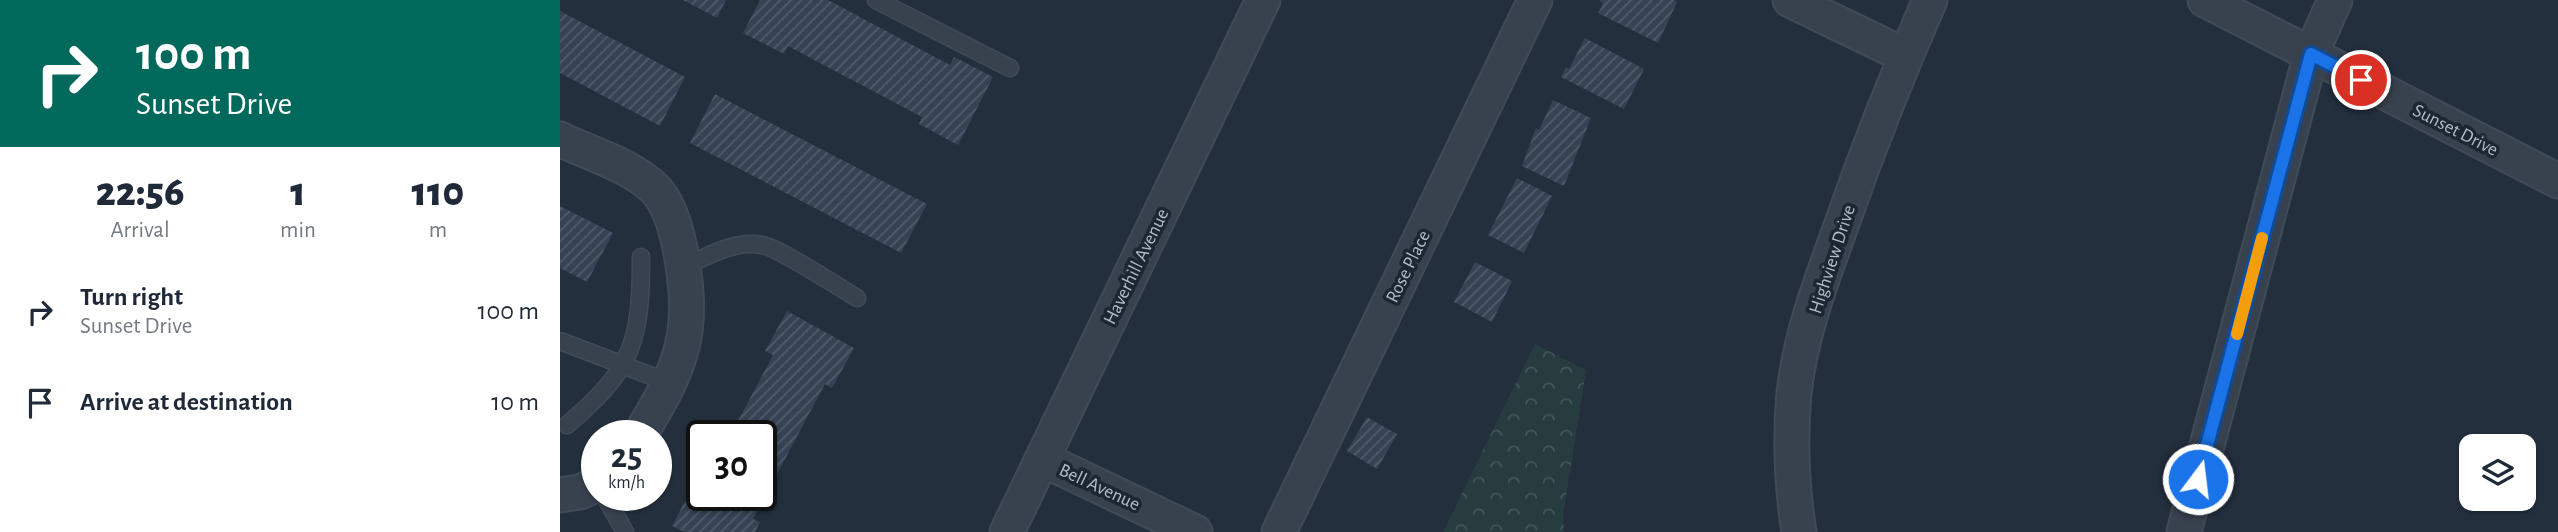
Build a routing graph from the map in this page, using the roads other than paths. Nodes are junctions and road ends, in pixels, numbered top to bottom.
1 (876, 0) edge
2 (1263, 0) edge
3 (1535, 0) edge
4 (1790, 0) edge
5 (1930, 0) edge
6 (2205, 0) edge
7 (2335, 0) edge
8 (2311, 54) junction
9 (1906, 56) junction
10 (1010, 68) dead end
11 (560, 139) edge
12 (2558, 181) edge
13 (641, 257) dead end
14 (684, 267) junction
15 (857, 298) dead end
16 (560, 341) edge
17 (625, 365) junction
18 (670, 383) junction
19 (648, 420) edge
20 (567, 425) dead end
21 (1042, 459) junction
22 (581, 492) edge
23 (560, 495) edge
24 (613, 511) edge
25 (625, 532) edge
26 (1007, 532) edge
27 (1195, 532) edge
28 (1279, 532) edge
29 (1799, 532) edge
30 (2184, 532) edge

1 - 10 lane
2 - 21 street, Haverhill Avenue
3 - 28 street, Rose Place
4 - 9 street
5 - 9 street, Highview Drive
6 - 8 street, Sunset Drive
7 - 8 street
8 - 12 street, Sunset Drive
8 - 30 street
9 - 29 street, Highview Drive
11 - 14 street
13 - 17 lane
14 - 15 lane
14 - 18 street
16 - 17 lane
17 - 18 lane
17 - 20 lane
18 - 19 street
21 - 26 street, Haverhill Avenue
21 - 27 street, Bell Avenue
22 - 23 street
24 - 25 lane

